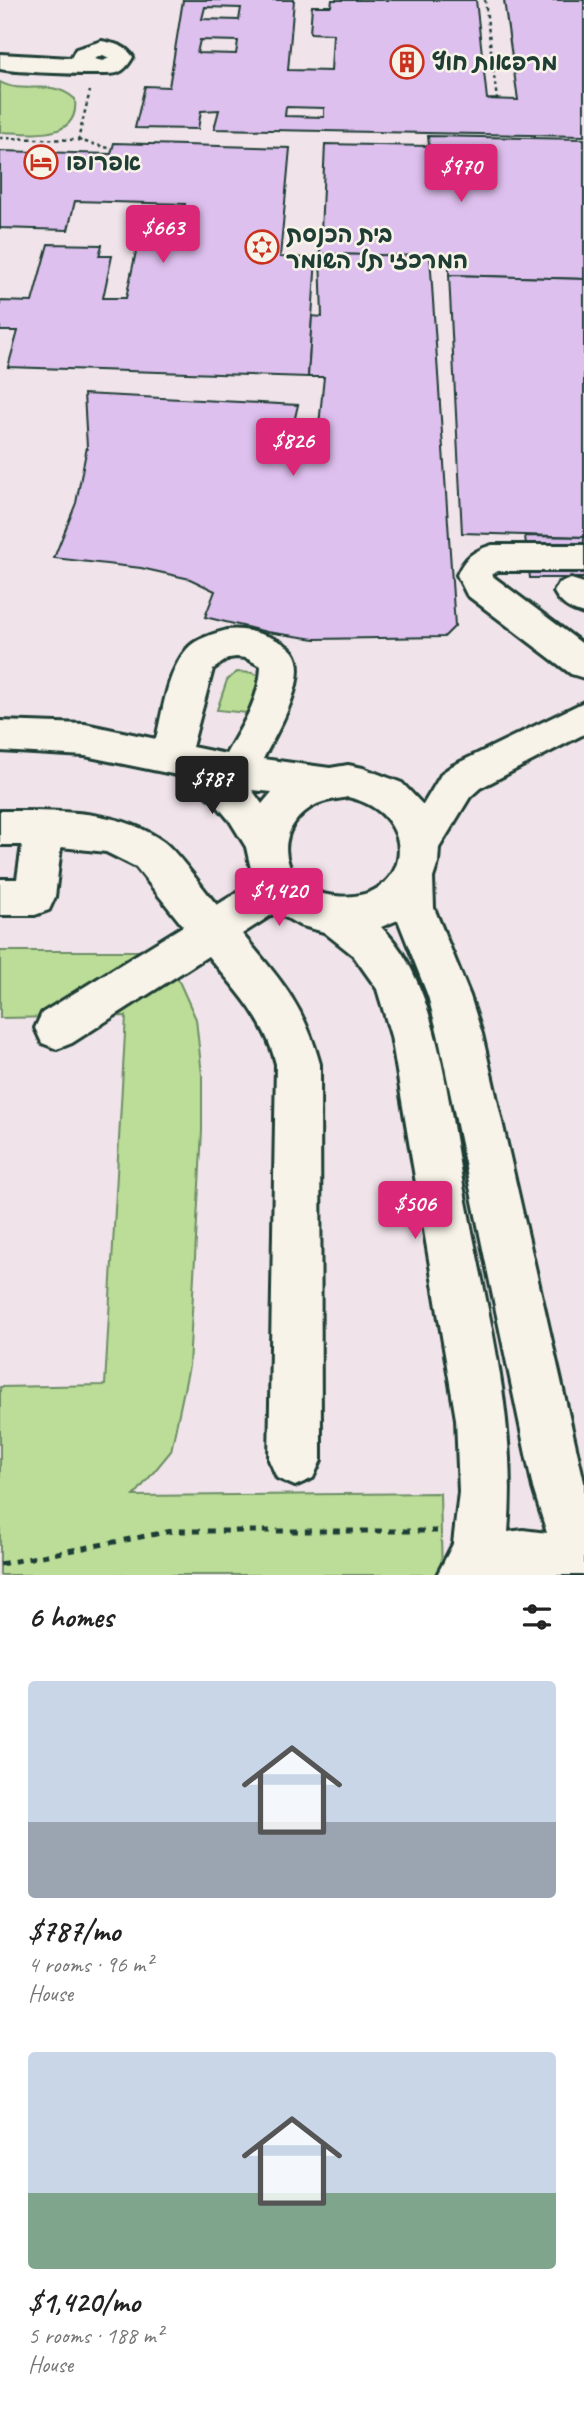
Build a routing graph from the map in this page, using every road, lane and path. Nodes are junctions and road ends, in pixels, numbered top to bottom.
1 (485, 0) edge
2 (0, 61) edge
3 (90, 67) joint
4 (497, 100) dead end
5 (0, 138) edge
6 (78, 140) junction
7 (112, 149) dead end
8 (584, 558) edge
9 (584, 664) edge
10 (584, 718) edge
11 (0, 736) edge
12 (178, 760) junction
13 (236, 772) junction
14 (466, 777) junction
15 (326, 782) junction
16 (370, 786) junction
17 (0, 828) edge
18 (44, 828) junction
19 (264, 843) junction
20 (416, 861) junction
21 (279, 888) junction
22 (0, 897) edge
23 (336, 917) junction
24 (211, 931) junction
25 (57, 1028) dead end
26 (295, 1460) dead end
27 (584, 1556) edge
28 (470, 1560) edge
29 (0, 1564) edge
30 (580, 1575) edge

1 - 4 path
2 - 3 street
3 - 6 path
5 - 6 path
6 - 7 path
8 - 9 street
10 - 14 street
11 - 12 street
12 - 13 street
12 - 13 street
12 - 19 street
13 - 15 street
14 - 16 street
14 - 20 street
15 - 16 street
15 - 19 street
16 - 20 street
17 - 18 street
18 - 22 street
18 - 24 street
19 - 21 street
20 - 23 street
20 - 27 street
21 - 23 street
21 - 24 street
23 - 28 street
24 - 25 street
24 - 26 street
28 - 29 path
28 - 30 street

